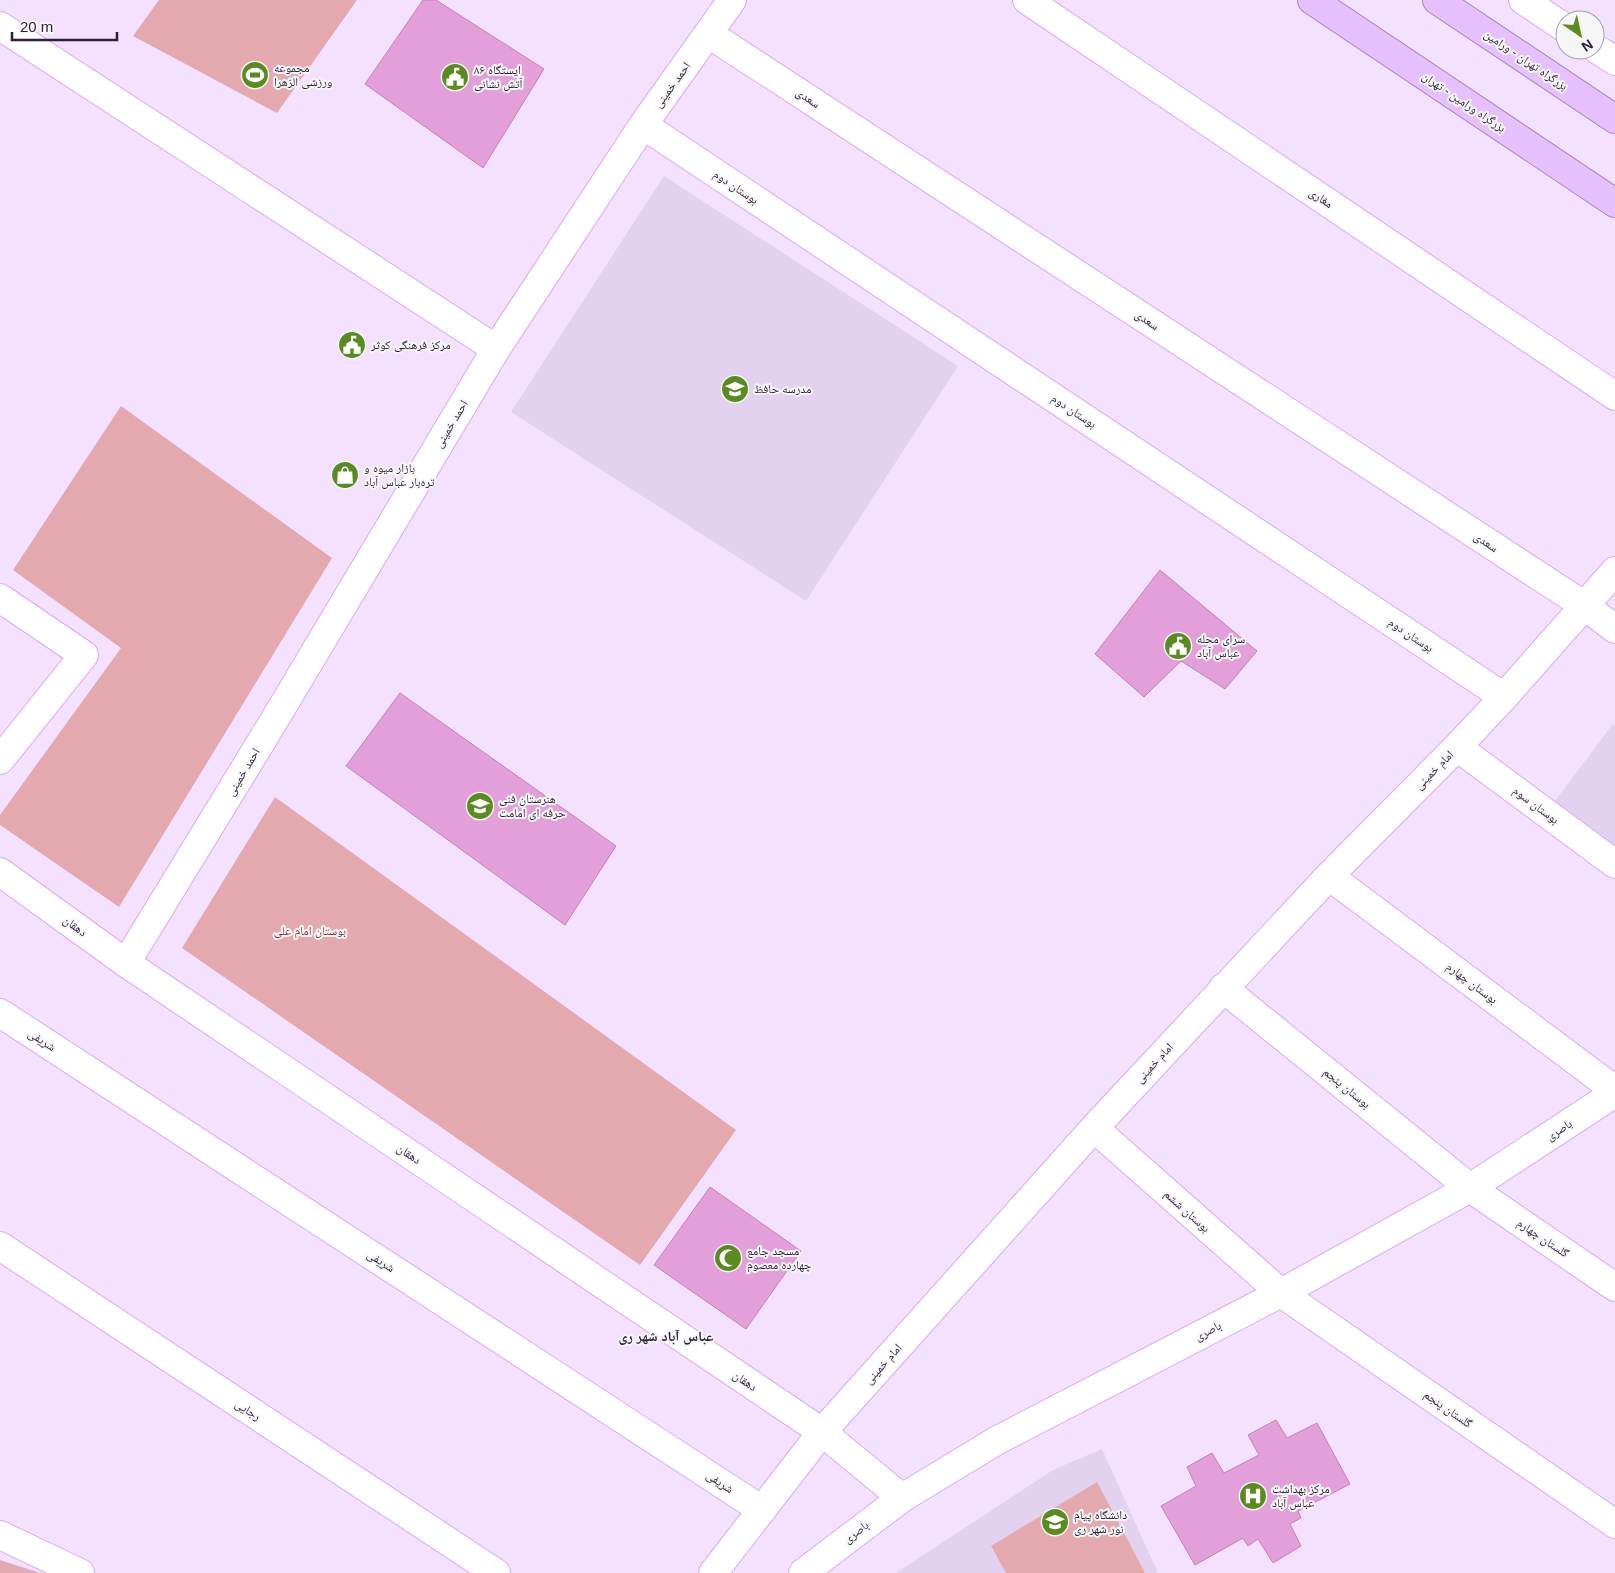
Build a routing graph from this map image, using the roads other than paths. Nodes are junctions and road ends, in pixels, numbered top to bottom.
1 (732, 0) edge
2 (1027, 0) edge
3 (1312, 0) edge
4 (1437, 0) edge
5 (1523, 0) edge
6 (1555, 21) edge
7 (0, 26) edge
8 (709, 34) junction
9 (1615, 119) edge
10 (643, 125) junction
11 (1615, 203) edge
12 (496, 349) junction
13 (1615, 396) edge
14 (1615, 570) edge
15 (0, 598) edge
16 (1585, 606) junction
17 (1615, 629) edge
18 (1504, 697) junction
19 (1457, 747) junction
20 (0, 760) edge
21 (1615, 864) edge
22 (0, 872) edge
23 (1329, 876) junction
24 (126, 963) junction
25 (1224, 988) junction
26 (0, 1013) edge
27 (1615, 1091) edge
28 (1094, 1128) junction
29 (1470, 1188) junction
30 (0, 1246) edge
31 (1615, 1287) edge
32 (1281, 1293) junction
33 (822, 1432) junction
34 (902, 1498) junction
35 (762, 1510) junction
36 (1615, 1524) edge
37 (0, 1536) edge
38 (80, 1573) edge
39 (496, 1573) edge
40 (713, 1573) edge
41 (803, 1573) edge

1 - 8 street, احمد خمینی
2 - 13 street, مغاری
3 - 11 highway, بزرگراه ورامین - تهران
4 - 9 highway, بزرگراه تهران - ورامین
5 - 6 street
7 - 12 street
8 - 10 street, احمد خمینی
8 - 16 street, سعدی
10 - 12 street, احمد خمینی
10 - 18 street, بوستان دوم
12 - 24 street, احمد خمینی
14 - 16 street, امام خمینی
15 - 20 street
16 - 17 street
16 - 18 street, امام خمینی
18 - 19 street, امام خمینی
19 - 21 street, بوستان سوم
19 - 23 street, امام خمینی
22 - 24 street, دهقان
23 - 25 street, امام خمینی
23 - 27 street, بوستان چهارم
24 - 33 street, دهقان
25 - 28 street, امام خمینی
25 - 29 street, بوستان پنجم
26 - 35 street, شریفی
27 - 29 street, باصری
28 - 32 street, بوستان ششم
28 - 33 street, امام خمینی
29 - 31 street, گلستان چهارم
29 - 32 street, باصری
30 - 39 street, رجایی
32 - 34 street, باصری
32 - 36 street, گلستان پنجم
33 - 34 street, دهقان
33 - 35 street, امام خمینی
34 - 41 street, باصری
35 - 40 street, امام خمینی
37 - 38 street

